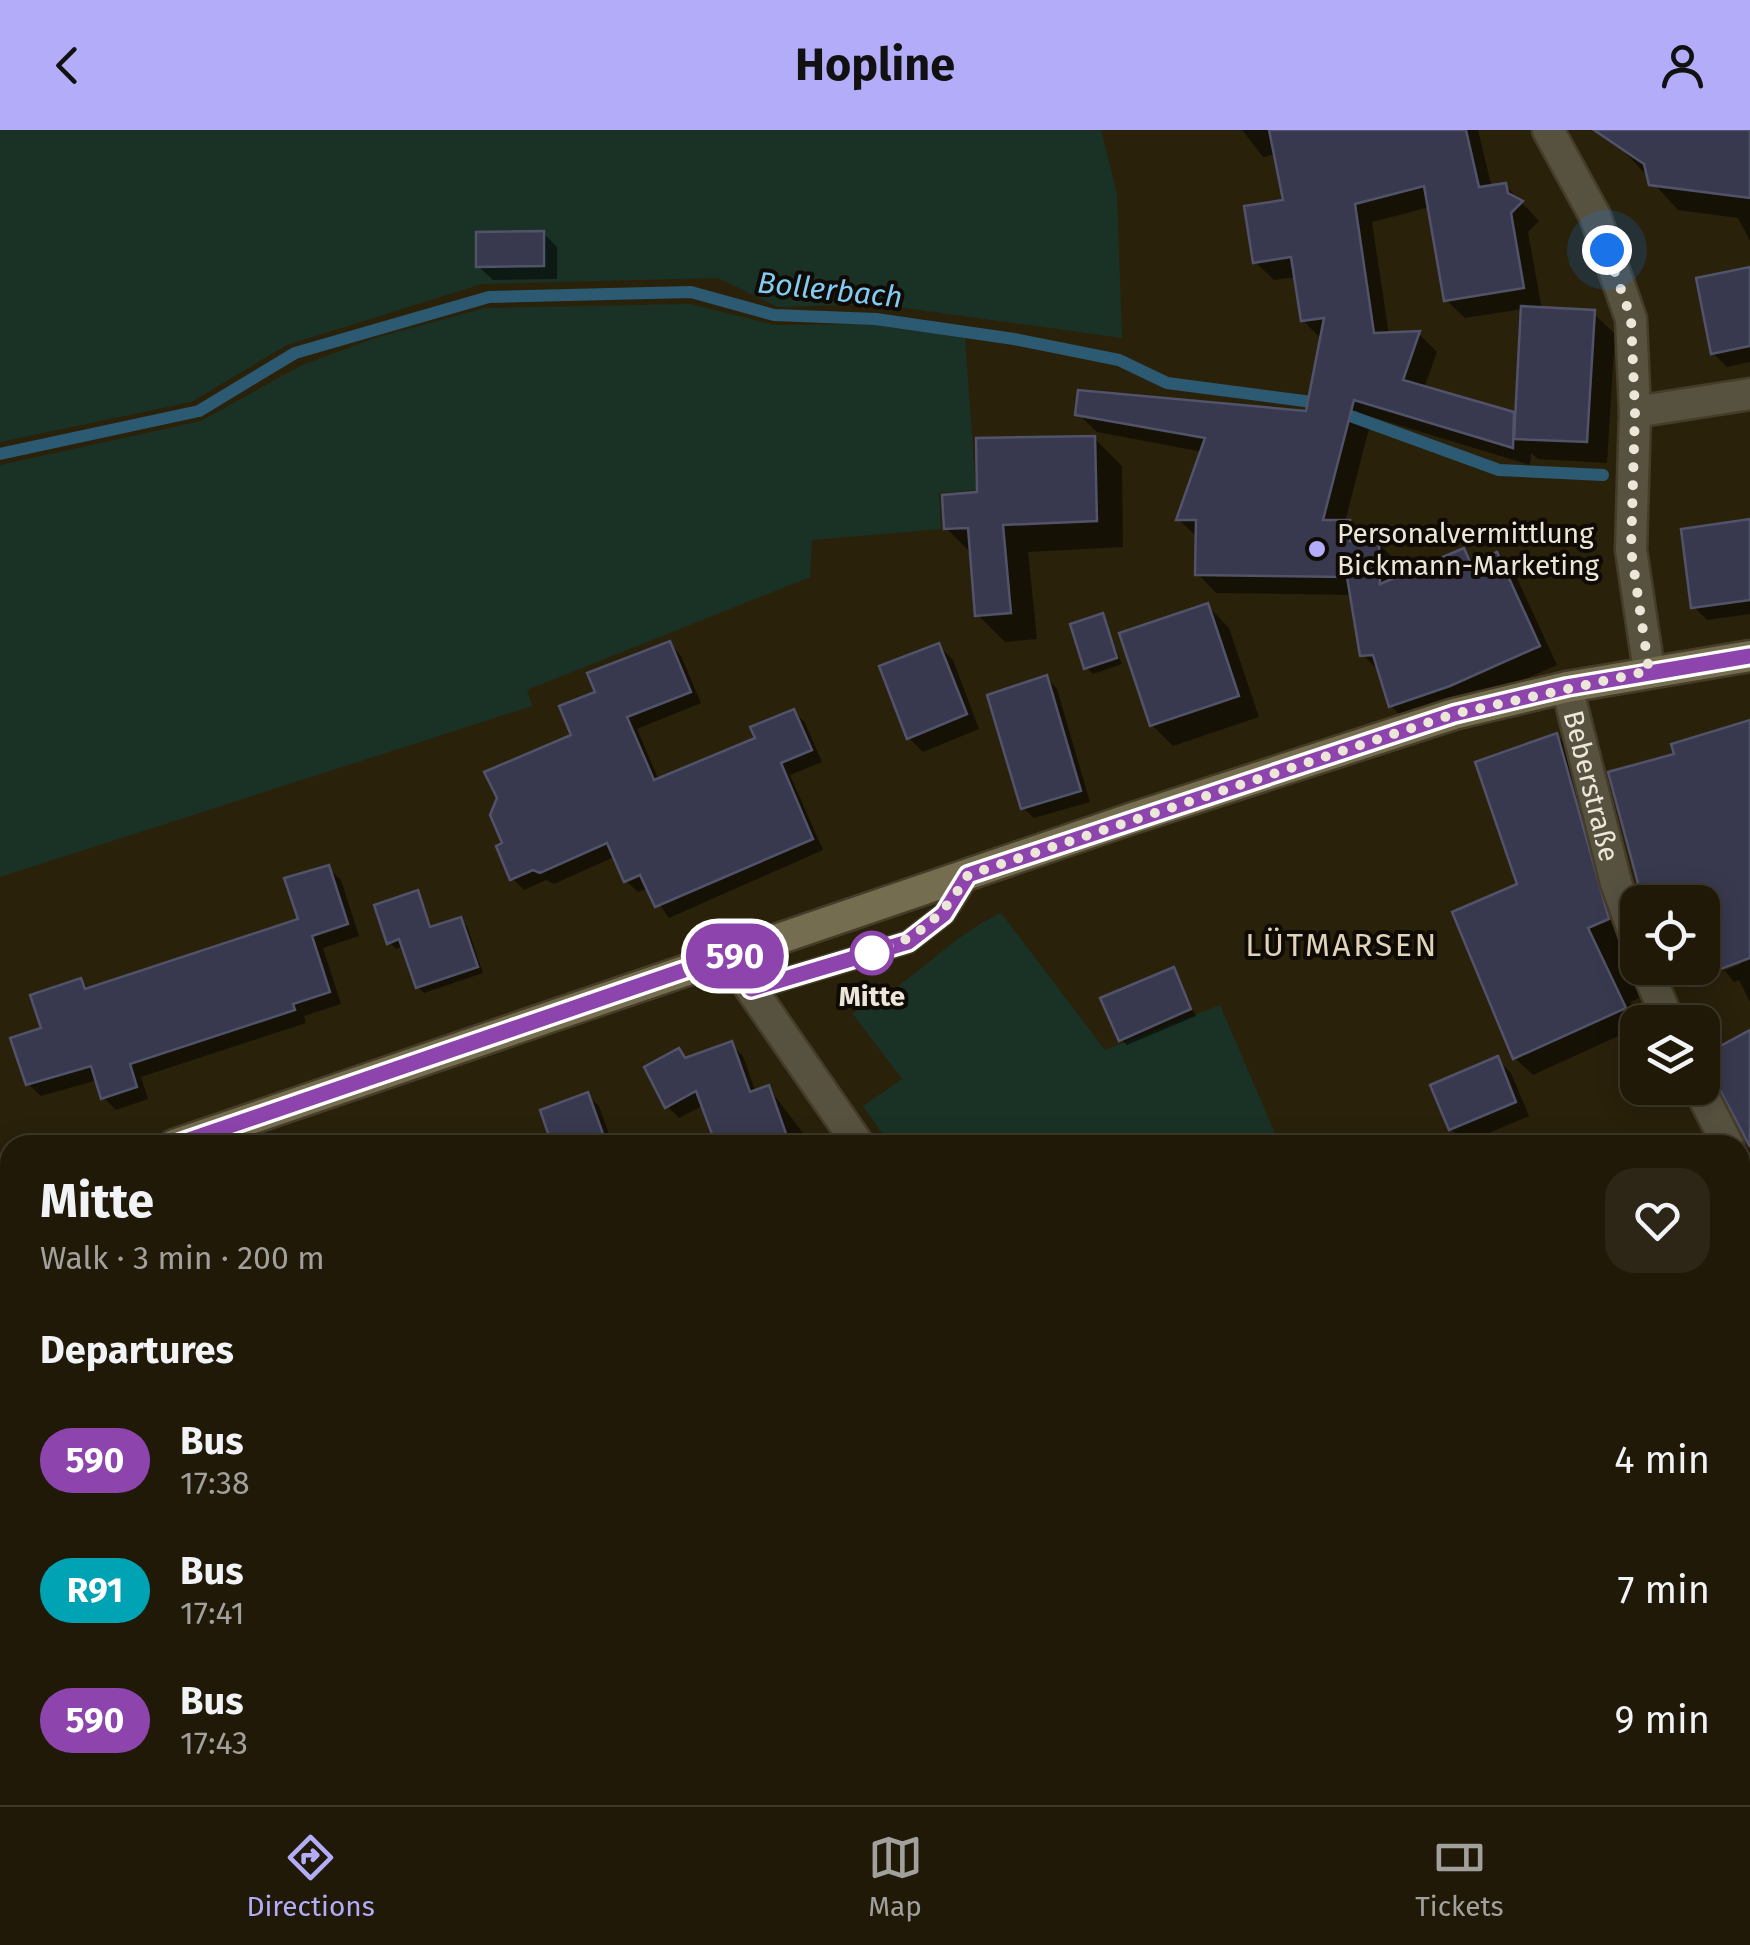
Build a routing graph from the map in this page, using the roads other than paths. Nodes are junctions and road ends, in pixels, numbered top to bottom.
1 (1548, 130) edge
2 (1750, 394) edge
3 (1635, 412) junction
4 (1750, 656) edge
5 (1649, 671) junction
6 (1567, 687) junction
7 (968, 875) junction
8 (1620, 894) edge
9 (734, 953) junction
10 (751, 989) junction
11 (1708, 1105) edge
12 (203, 1135) edge
13 (851, 1135) edge
14 (1723, 1135) edge

1 - 3 street
2 - 3 street
3 - 5 street
4 - 5 main road
5 - 6 main road
6 - 7 main road
6 - 8 street, Beberstraße
7 - 9 main road
7 - 10 lane
9 - 10 street
9 - 12 main road
10 - 13 street
11 - 14 street

